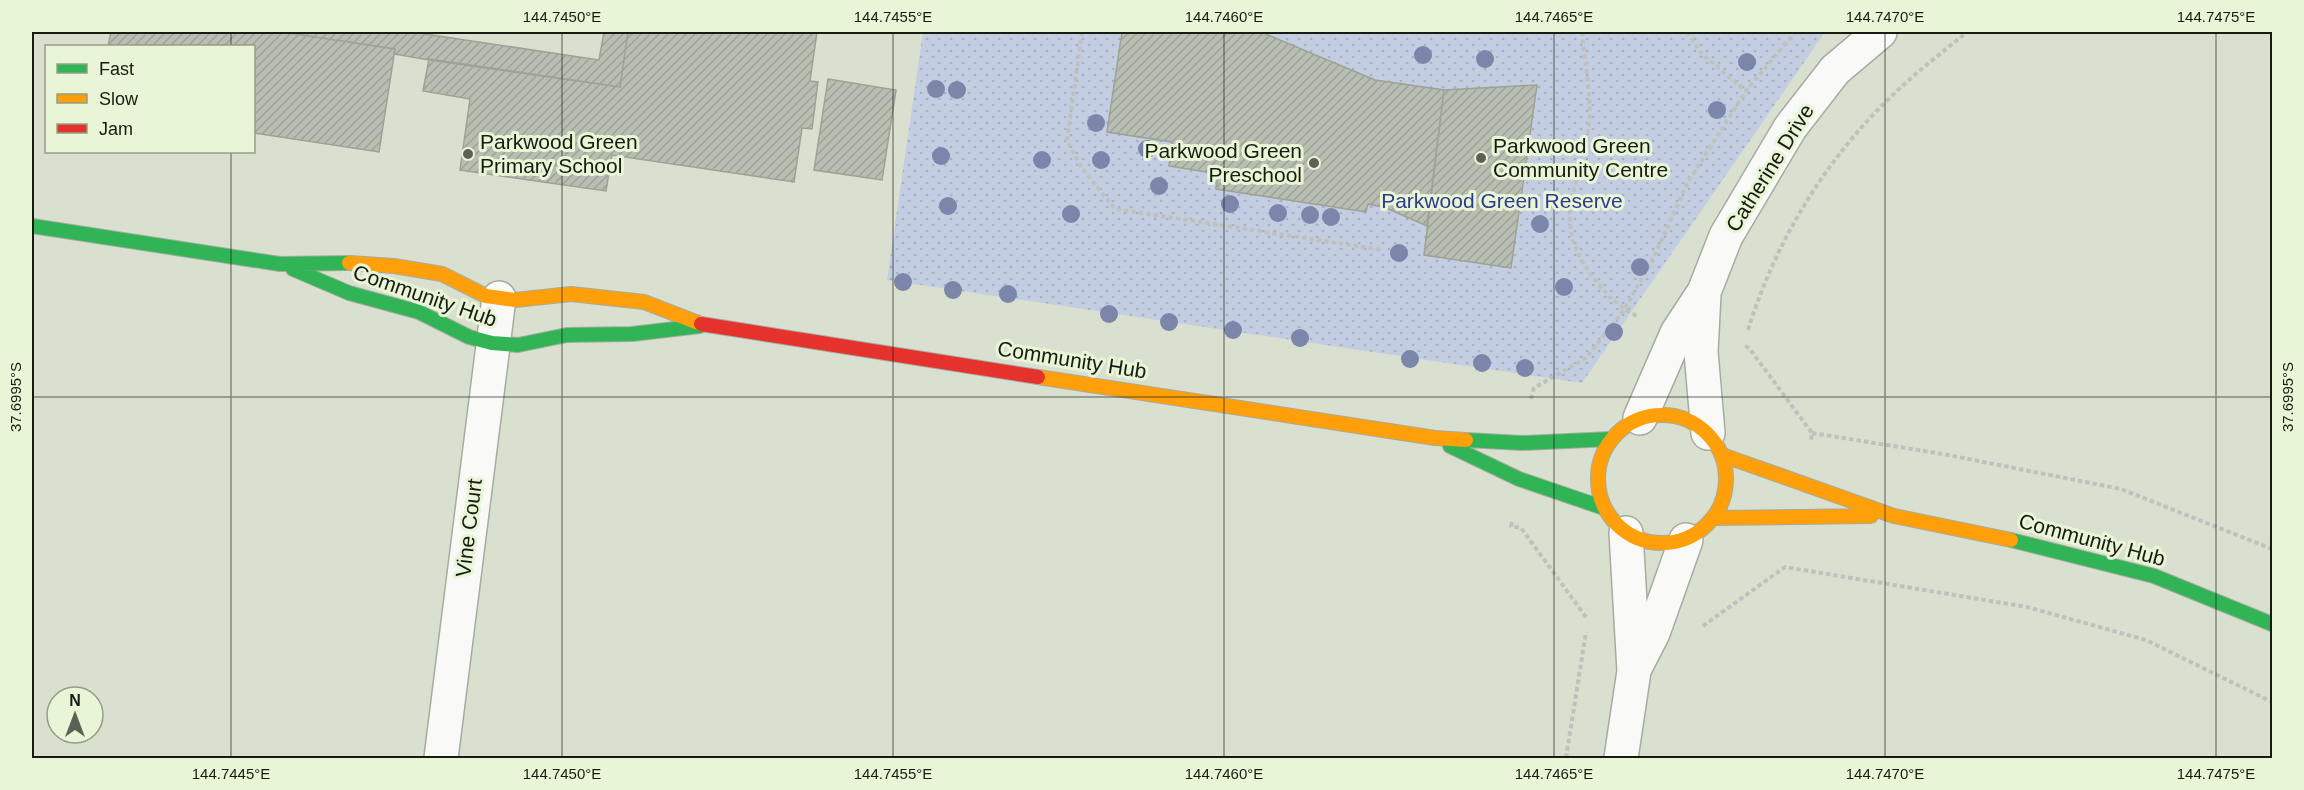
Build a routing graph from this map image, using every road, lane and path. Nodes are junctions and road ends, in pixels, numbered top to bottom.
1 (1082, 32) edge
2 (1686, 32) edge
3 (1795, 32) edge
4 (1880, 32) edge
5 (1967, 32) edge
6 (1746, 91) junction
7 (32, 226) edge
8 (1383, 250) dead end
9 (280, 264) junction
10 (1704, 292) junction
11 (499, 298) junction
12 (1624, 310) dead end
13 (704, 325) junction
14 (492, 344) junction
15 (1743, 346) dead end
16 (1640, 418) junction
17 (1812, 433) dead end
18 (1435, 438) junction
19 (1611, 439) junction
20 (1715, 444) junction
21 (1604, 508) junction
22 (1894, 516) junction
23 (1714, 518) junction
24 (1626, 533) junction
25 (1686, 540) junction
26 (2272, 549) edge
27 (1588, 620) dead end
28 (2272, 624) edge
29 (1634, 671) junction
30 (441, 759) edge
31 (1566, 759) edge
32 (1621, 759) edge

1 - 8 path
2 - 6 path
3 - 6 path
4 - 10 street, Catherine Drive
5 - 15 path
6 - 12 path
7 - 9 street, Community Hub
9 - 11 street, Community Hub
9 - 14 street, Community Hub
10 - 16 street, Catherine Drive
10 - 20 street, Catherine Drive
11 - 13 street, Community Hub
11 - 14 street, Vine Court
13 - 14 street, Community Hub
13 - 18 street, Community Hub
14 - 30 street, Vine Court
16 - 19 street
16 - 20 street
17 - 26 path
18 - 19 street, Community Hub
18 - 21 street, Community Hub
19 - 21 street
20 - 22 street, Community Hub
20 - 23 street
21 - 24 street
22 - 23 street, Community Hub
22 - 28 street, Community Hub
23 - 25 street
24 - 25 street
24 - 29 street
25 - 29 street
27 - 31 path
29 - 32 street

